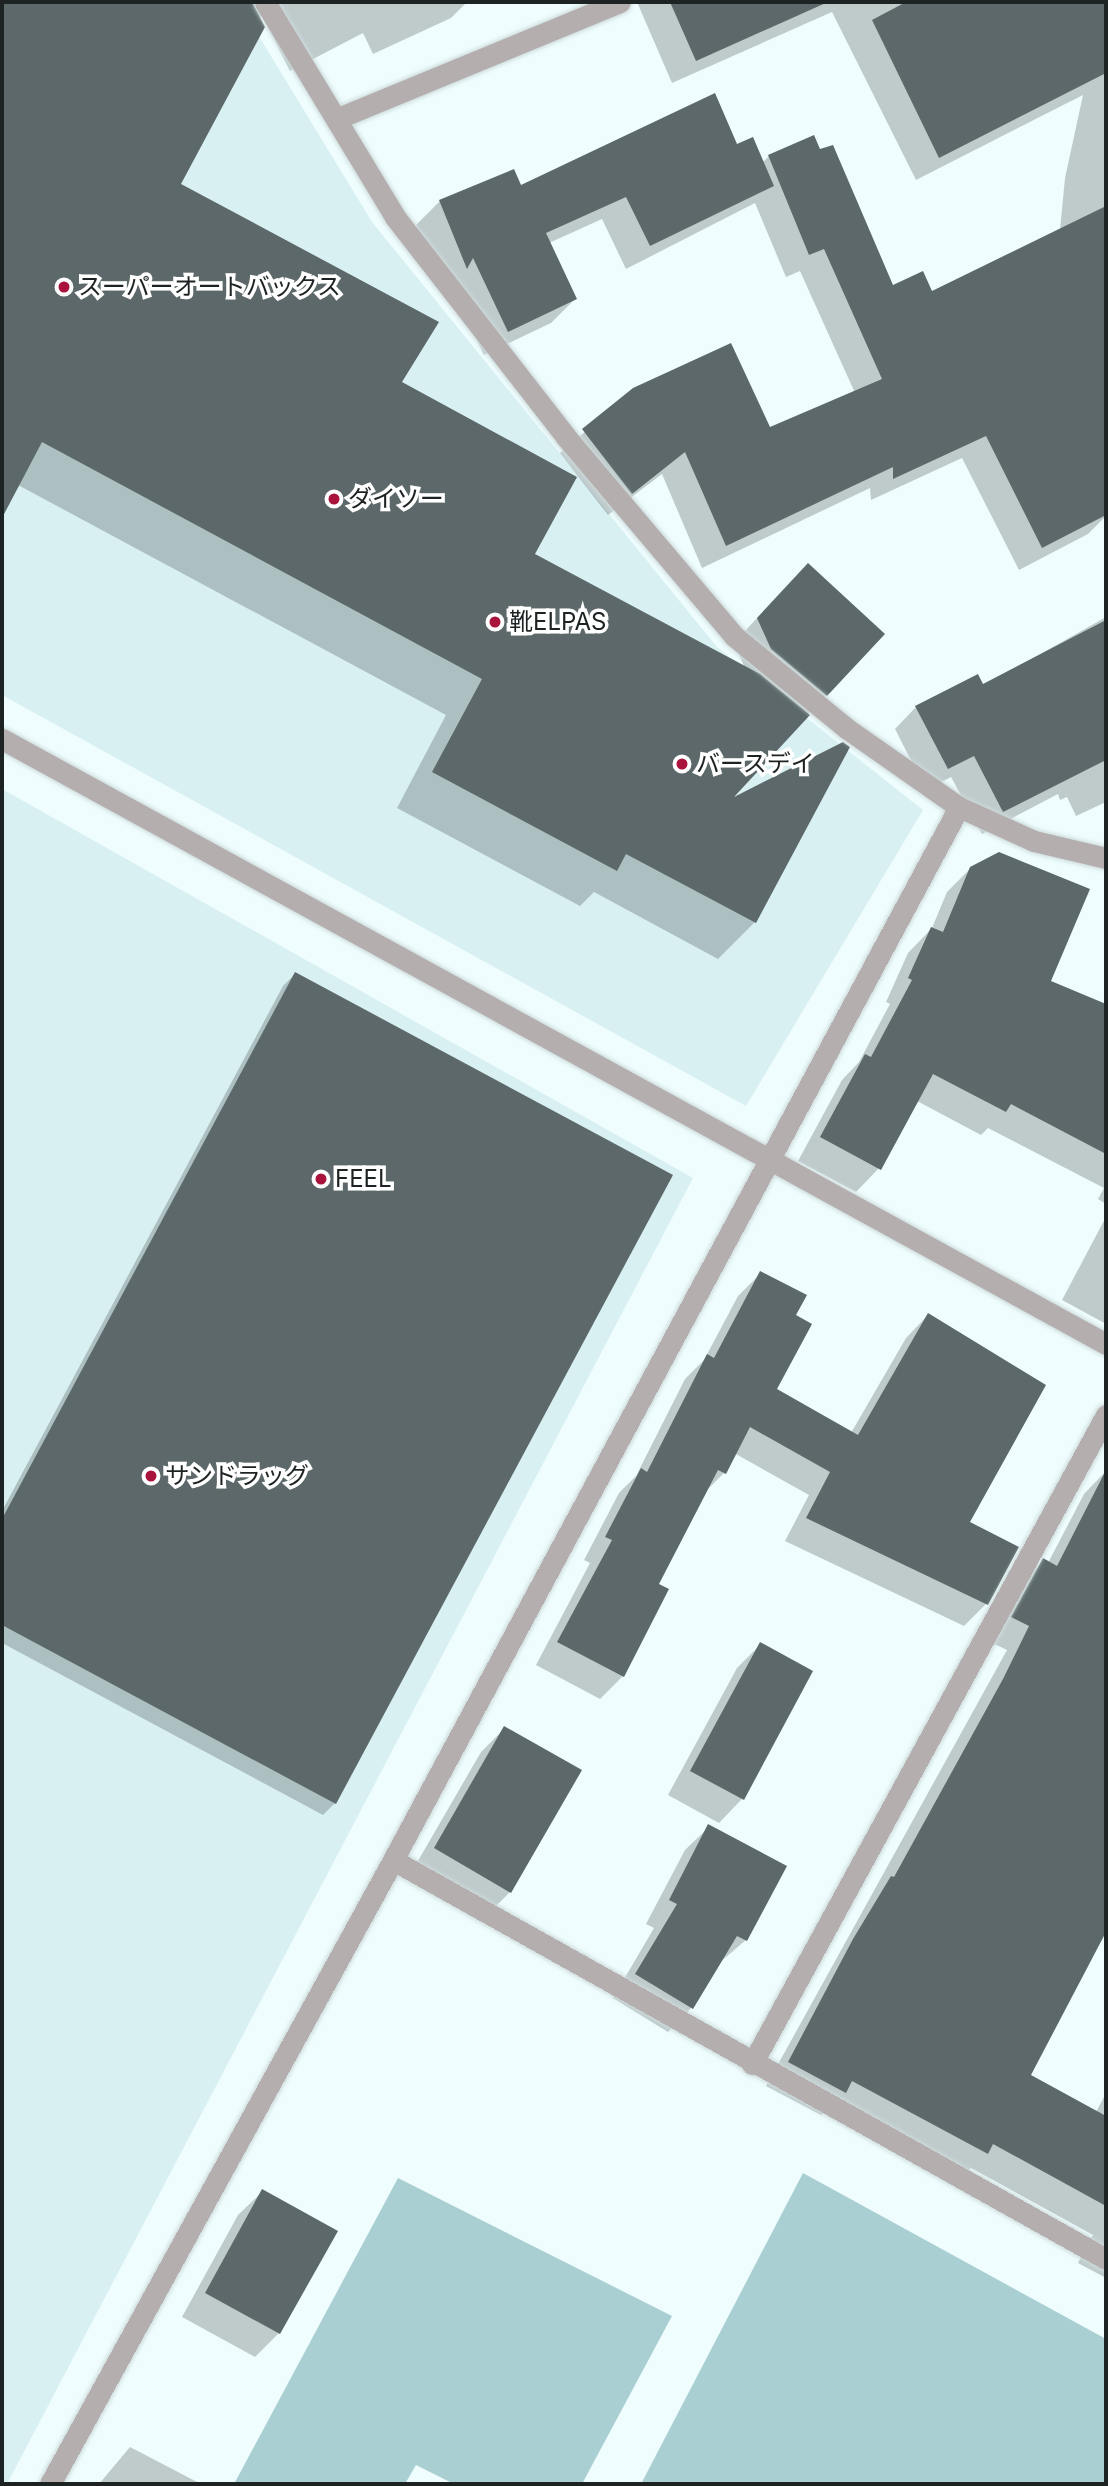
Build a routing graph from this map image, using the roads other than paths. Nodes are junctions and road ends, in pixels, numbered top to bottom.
1 (265, 2) edge
2 (620, 2) edge
3 (336, 119) junction
4 (2, 739) edge
5 (959, 807) junction
6 (1106, 858) edge
7 (767, 1158) junction
8 (1106, 1344) edge
9 (1106, 1415) edge
10 (393, 1860) junction
11 (752, 2064) junction
12 (1106, 2259) edge
13 (50, 2484) edge

1 - 3 street
2 - 3 street
3 - 5 street
4 - 7 street
5 - 6 street
5 - 7 street
7 - 8 street
7 - 10 street
9 - 11 street
10 - 11 street
10 - 13 street
11 - 12 street

